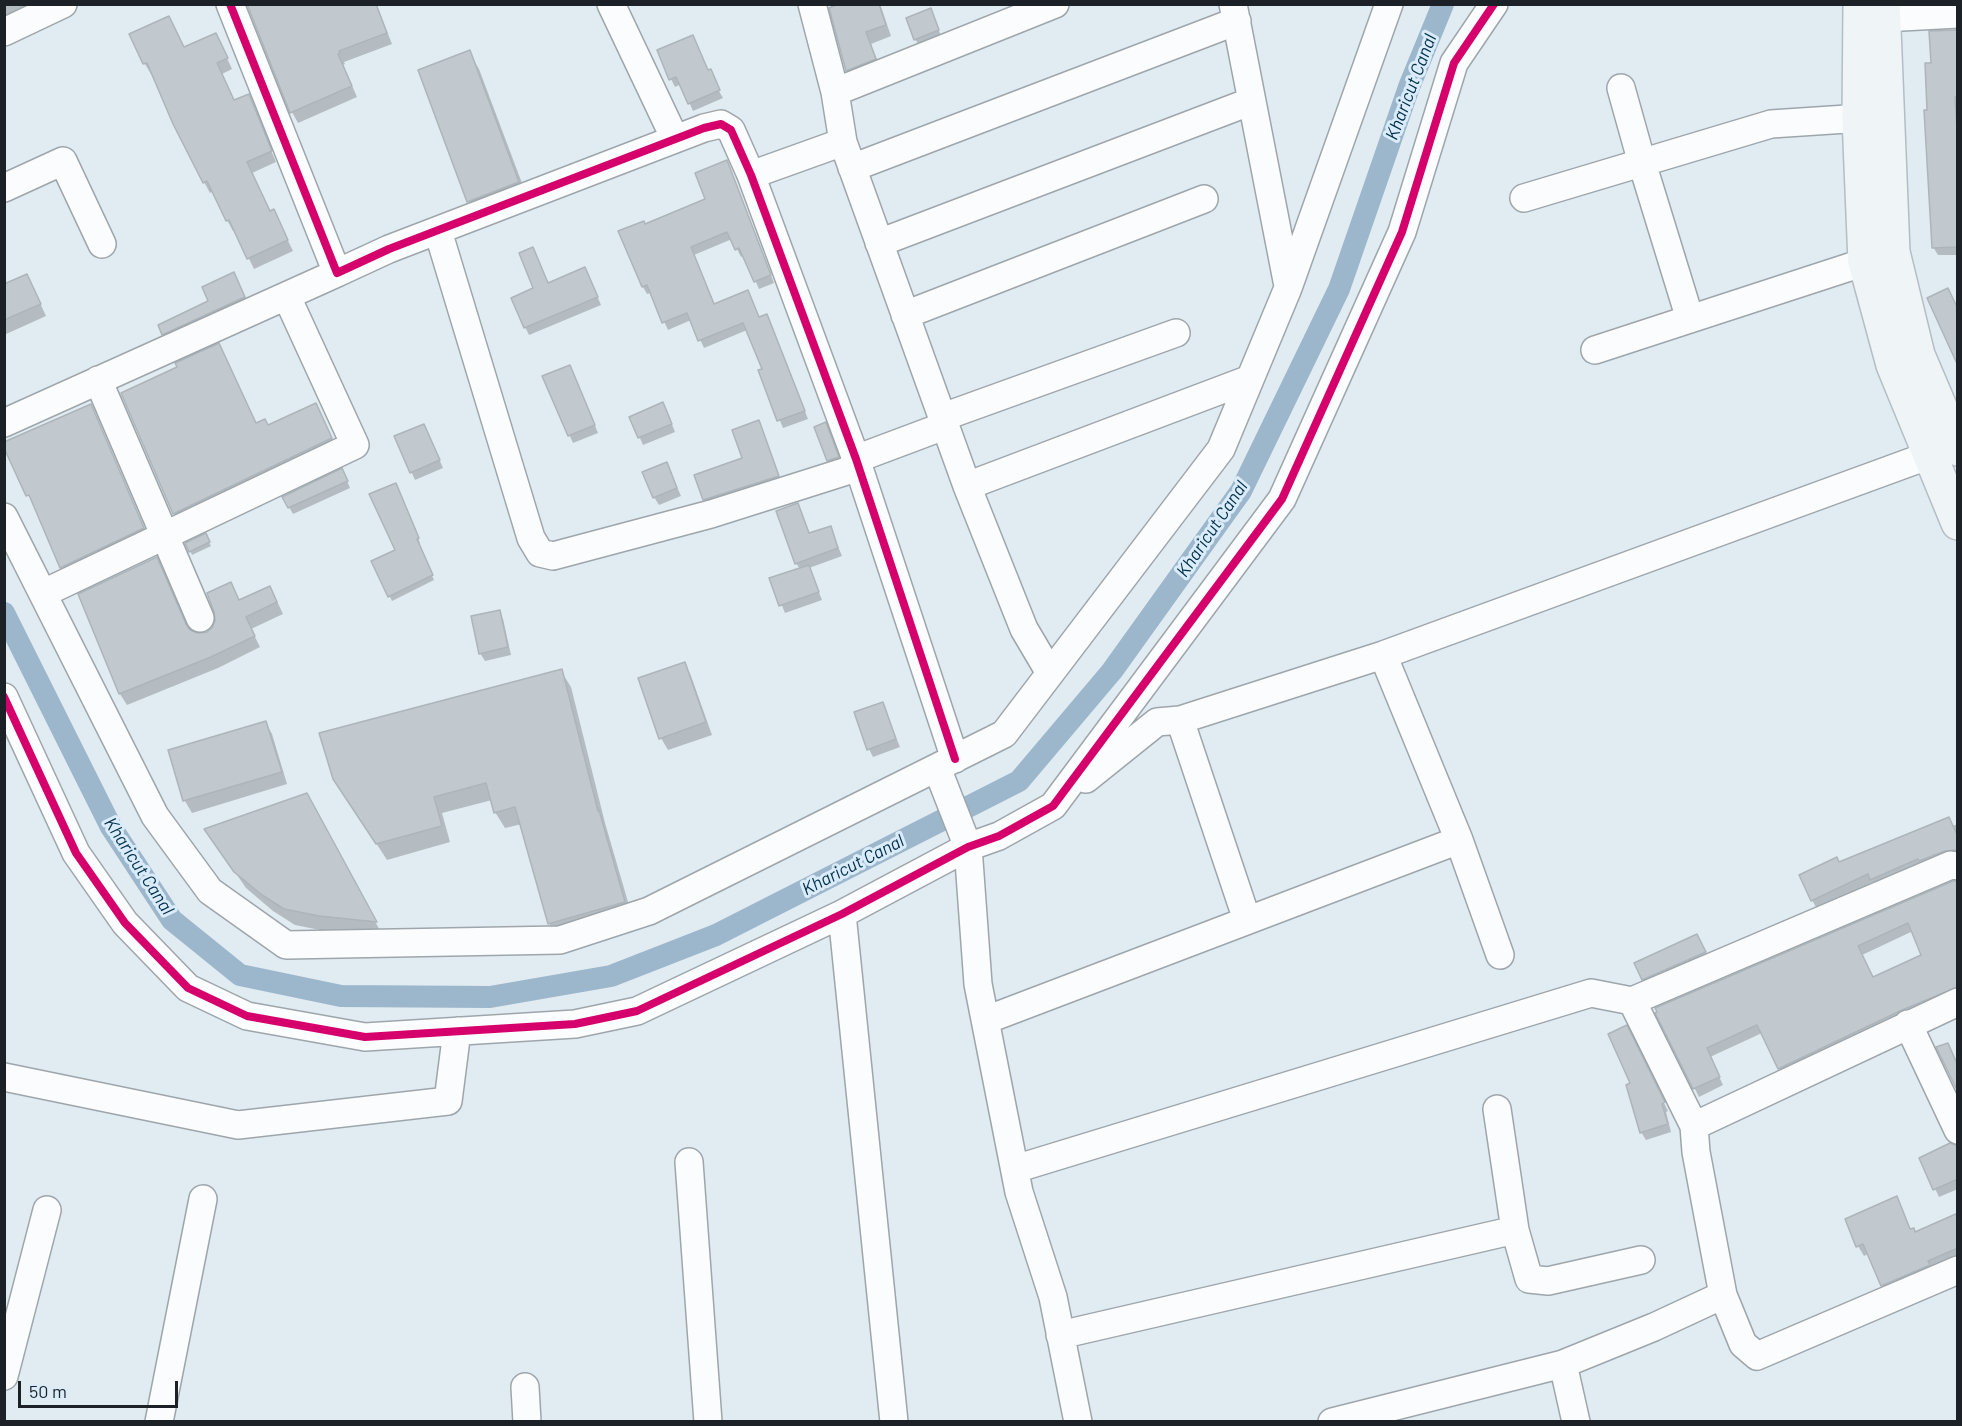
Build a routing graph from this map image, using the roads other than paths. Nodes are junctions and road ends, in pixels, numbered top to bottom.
1 (63, 4) edge
2 (230, 4) edge
3 (611, 4) edge
4 (812, 4) edge
5 (1055, 4) edge
6 (1389, 4) edge
7 (1494, 4) edge
8 (1875, 9) edge
9 (1235, 13) edge
10 (1958, 14) edge
11 (4, 32) edge
12 (1621, 88) dead end
13 (835, 92) junction
14 (1252, 101) junction
15 (1873, 117) junction
16 (675, 139) junction
17 (843, 142) junction
18 (1642, 163) junction
19 (852, 168) junction
20 (751, 175) junction
21 (4, 188) edge
22 (1524, 198) dead end
23 (1204, 199) dead end
24 (438, 231) junction
25 (879, 243) junction
26 (102, 244) dead end
27 (1864, 262) junction
28 (337, 273) junction
29 (1288, 288) junction
30 (286, 297) junction
31 (905, 315) junction
32 (1690, 319) junction
33 (1176, 333) dead end
34 (1595, 350) dead end
35 (1250, 379) junction
36 (98, 380) junction
37 (943, 422) junction
38 (4, 423) edge
39 (1949, 435) edge
40 (856, 459) junction
41 (967, 486) junction
42 (4, 517) edge
43 (1958, 523) edge
44 (165, 536) junction
45 (44, 594) junction
46 (200, 618) dead end
47 (1383, 655) junction
48 (1050, 673) junction
49 (4, 697) edge
50 (1180, 720) junction
51 (12, 733) edge
52 (943, 766) junction
53 (1053, 806) junction
54 (1459, 840) junction
55 (967, 844) junction
56 (1958, 866) edge
57 (842, 914) junction
58 (1247, 920) junction
59 (1500, 955) dead end
60 (1632, 1001) junction
61 (1958, 1002) edge
62 (986, 1020) junction
63 (1908, 1024) junction
64 (457, 1031) junction
65 (4, 1077) edge
66 (1497, 1109) dead end
67 (1694, 1126) junction
68 (1958, 1130) edge
69 (689, 1162) dead end
70 (1015, 1169) junction
71 (203, 1199) dead end
72 (47, 1210) dead end
73 (1515, 1230) junction
74 (1641, 1260) dead end
75 (1958, 1270) edge
76 (1723, 1295) junction
77 (1060, 1335) junction
78 (1563, 1364) junction
79 (4, 1376) edge
80 (525, 1387) dead end
81 (159, 1422) edge
82 (527, 1422) edge
83 (708, 1422) edge
84 (894, 1422) edge
85 (1078, 1422) edge
86 (1332, 1422) edge
87 (1576, 1422) edge

1 - 11 street
2 - 28 street
3 - 16 street
4 - 13 street
5 - 13 street
6 - 29 street
7 - 53 street
8 - 10 street
8 - 15 main road
9 - 14 street
9 - 19 street
12 - 18 street
13 - 17 street
14 - 25 street
14 - 29 street
15 - 18 street
15 - 27 main road
15 - 39 main road
16 - 20 street
16 - 24 street
17 - 19 street
17 - 20 street
18 - 22 street
18 - 32 street
19 - 25 street
20 - 40 street
21 - 26 street
23 - 31 street
24 - 28 street
24 - 40 street
25 - 31 street
27 - 32 street
27 - 39 main road
28 - 30 street
29 - 35 street
30 - 36 street
30 - 44 street
31 - 37 street
32 - 34 street
33 - 37 street
35 - 41 street
35 - 48 street
36 - 38 street
36 - 44 street
37 - 40 street
37 - 41 street
39 - 43 main road
39 - 47 street
40 - 52 street
41 - 48 street
42 - 45 street
44 - 45 street
44 - 46 street
45 - 52 street
47 - 50 street
47 - 54 street
48 - 52 street
49 - 51 street
50 - 53 street
50 - 58 street
51 - 64 street
52 - 55 street
53 - 55 street
54 - 58 street
54 - 59 street
55 - 57 street
55 - 62 street
56 - 60 street
57 - 64 street
57 - 84 street
58 - 62 street
60 - 67 street
60 - 70 street
61 - 63 street
62 - 70 street
63 - 67 street
63 - 68 street
64 - 65 street
66 - 73 street
67 - 76 street
69 - 83 street
70 - 77 street
71 - 81 street
72 - 79 street
73 - 74 street
73 - 77 street
75 - 76 street
76 - 78 street
77 - 85 street
78 - 86 street
78 - 87 street
80 - 82 street

